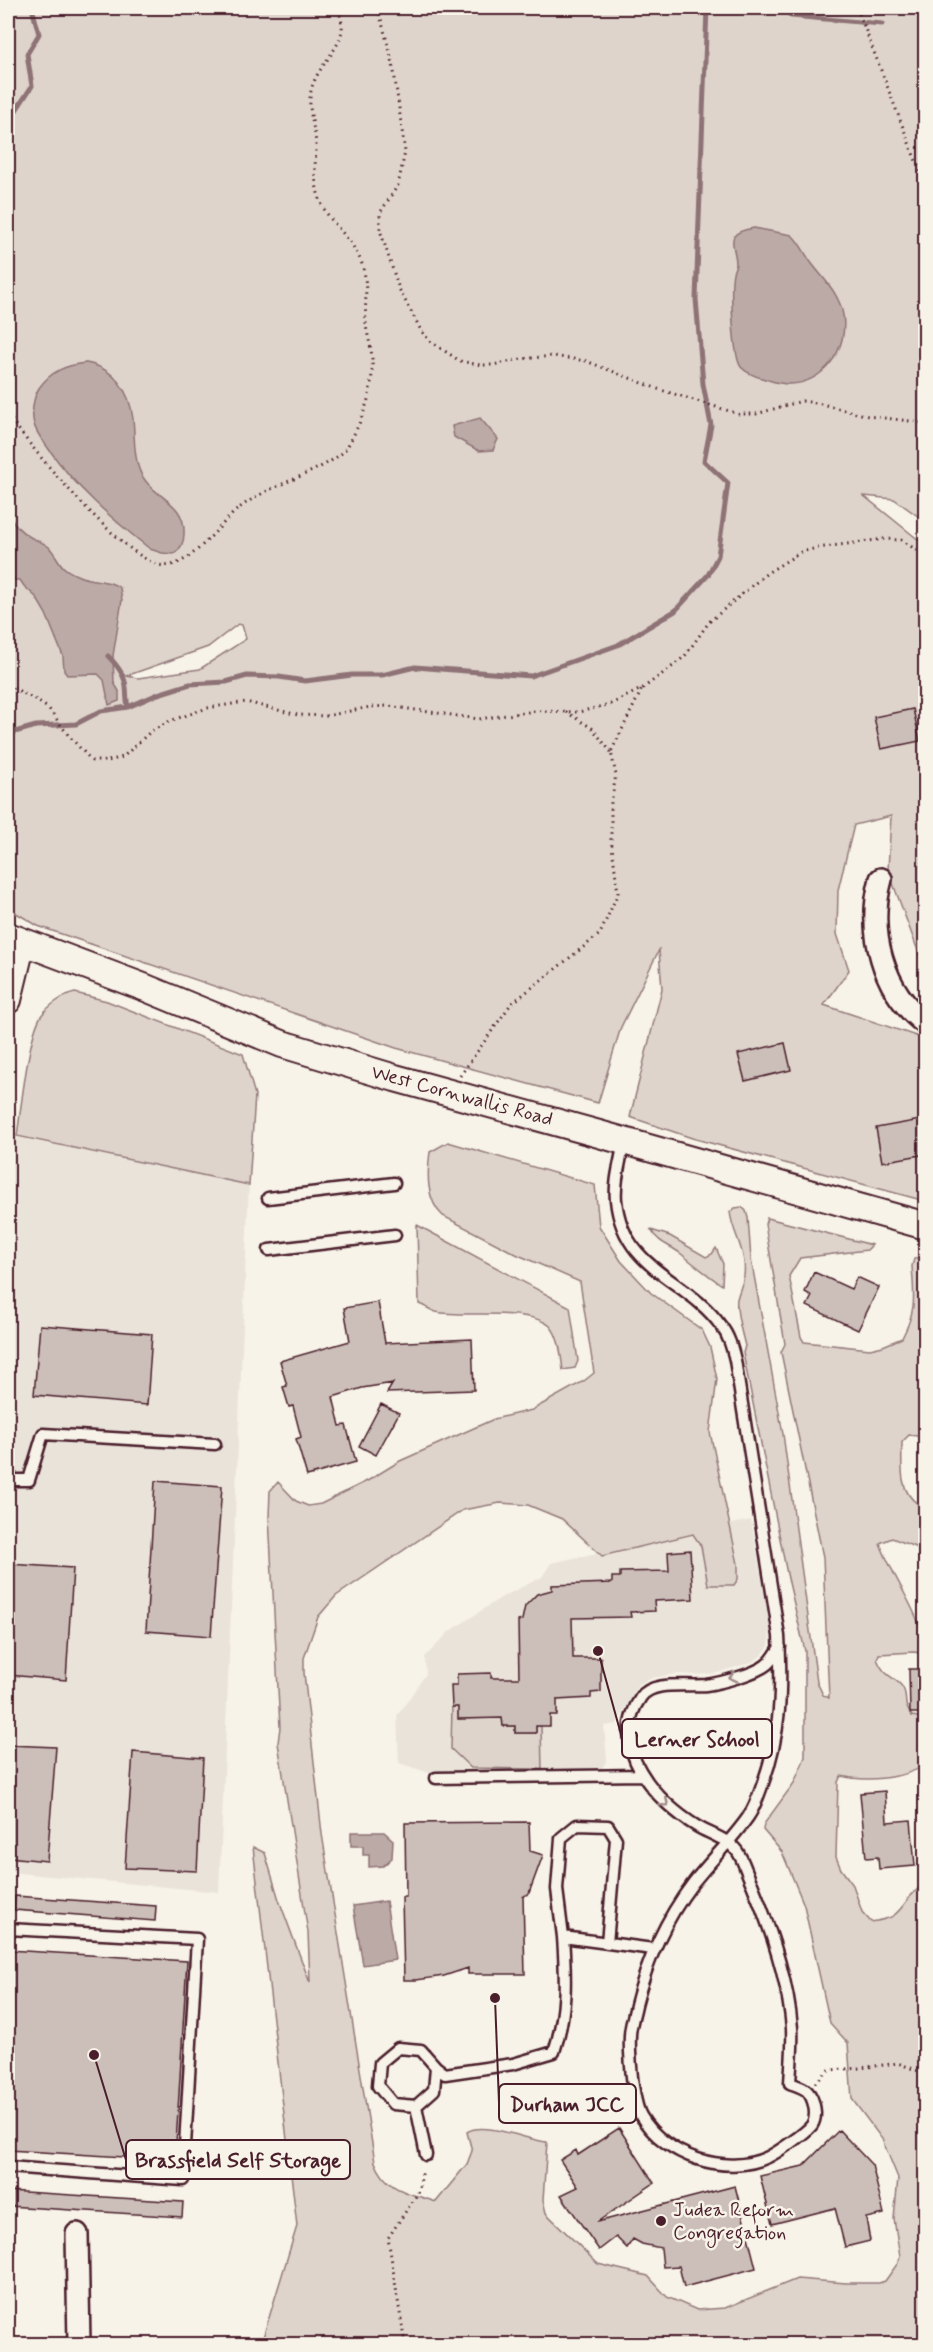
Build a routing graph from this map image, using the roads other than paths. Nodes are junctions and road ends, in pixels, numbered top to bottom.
1 (881, 879) dead end
2 (15, 939) edge
3 (8, 1000) edge
4 (926, 1024) edge
5 (624, 1141) junction
6 (394, 1183) dead end
7 (268, 1198) dead end
8 (926, 1226) edge
9 (395, 1235) dead end
10 (269, 1250) dead end
11 (215, 1444) dead end
12 (8, 1480) edge
13 (780, 1647) junction
14 (642, 1775) junction
15 (436, 1778) dead end
16 (727, 1842) junction
17 (8, 1929) edge
18 (563, 1937) junction
19 (607, 1943) junction
20 (653, 1949) junction
21 (436, 2067) junction
22 (416, 2106) junction
23 (426, 2155) road end
24 (8, 2167) edge
25 (77, 2234) dead end
26 (80, 2344) edge

1 - 4 street
2 - 3 street
2 - 5 street, West Cornwallis Road
5 - 8 street, West Cornwallis Road
5 - 13 lane
6 - 7 lane
9 - 10 lane
11 - 12 lane
13 -> 14 lane
13 - 16 lane
14 - 15 lane
14 -> 16 lane
16 - 20 lane
16 - 20 lane
17 - 24 lane
18 - 19 lane
18 - 19 lane
18 - 21 lane
19 - 20 lane
21 - 22 lane
21 - 22 lane
22 - 23 lane
25 - 26 street

